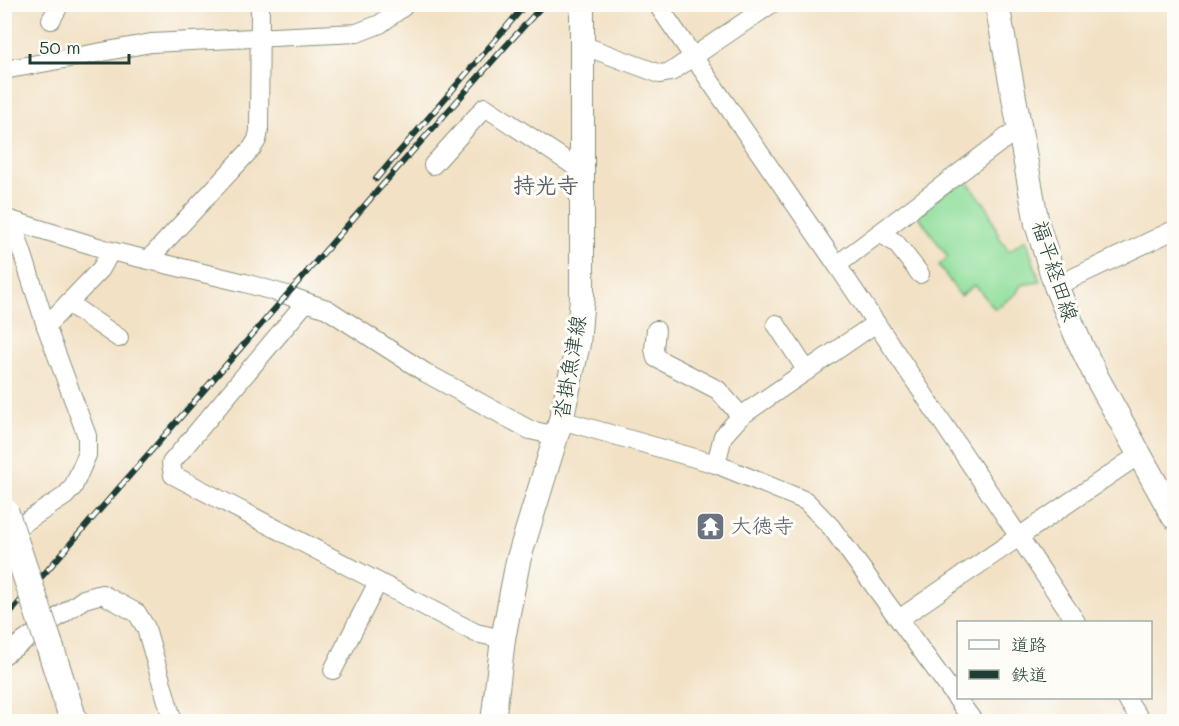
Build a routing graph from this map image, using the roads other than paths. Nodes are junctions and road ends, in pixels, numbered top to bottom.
1 (260, 4) edge
2 (404, 4) edge
3 (582, 4) edge
4 (657, 4) edge
5 (771, 4) edge
6 (997, 4) edge
7 (259, 37) junction
8 (582, 45) junction
9 (693, 57) junction
10 (4, 70) edge
11 (1020, 130) junction
12 (433, 165) dead end
13 (582, 171) junction
14 (8, 219) edge
15 (1174, 230) edge
16 (880, 233) junction
17 (111, 251) junction
18 (148, 260) junction
19 (837, 265) junction
20 (920, 274) dead end
21 (1056, 286) junction
22 (306, 302) junction
23 (68, 303) junction
24 (876, 323) junction
25 (776, 324) dead end
26 (46, 326) junction
27 (656, 330) dead end
28 (119, 338) dead end
29 (807, 371) junction
30 (741, 416) junction
31 (559, 428) junction
32 (1140, 454) junction
33 (716, 464) junction
34 (4, 512) edge
35 (1174, 517) edge
36 (4, 536) edge
37 (1020, 537) junction
38 (378, 582) junction
39 (899, 619) junction
40 (1076, 621) edge
41 (503, 639) junction
42 (4, 655) edge
43 (333, 670) dead end
44 (957, 699) edge
45 (957, 699) edge
46 (1127, 699) edge
47 (74, 722) edge
48 (173, 722) edge
49 (493, 722) edge
50 (974, 722) edge
51 (1142, 722) edge

1 - 7 street
2 - 7 street
3 - 8 main road, 沓掛魚津線
4 - 9 street
5 - 9 street
6 - 11 main road, 福平経田線
7 - 10 street
7 - 18 street
8 - 9 street
8 - 13 main road, 沓掛魚津線
9 - 19 street
11 - 16 street
11 - 21 main road, 福平経田線
12 - 13 street
13 - 31 main road, 沓掛魚津線
14 - 17 street
14 - 26 street
15 - 21 street
16 - 19 street
16 - 20 street
17 - 18 street
17 - 23 street
18 - 22 street
19 - 24 street
21 - 32 main road, 福平経田線
22 - 31 street
22 - 38 street
23 - 26 street
23 - 28 street
24 - 29 street
24 - 37 street
25 - 29 street
26 - 36 street
27 - 30 street
29 - 30 street
30 - 33 street
31 - 33 street
31 - 41 main road, 沓掛魚津線
32 - 35 main road, 福平経田線
32 - 37 street
33 - 39 street
34 - 47 highway, bridge
37 - 39 street
37 - 40 street
38 - 41 street
38 - 43 street
39 - 44 street
41 - 49 main road, 沓掛魚津線
42 - 48 street
45 - 50 street
46 - 51 street

